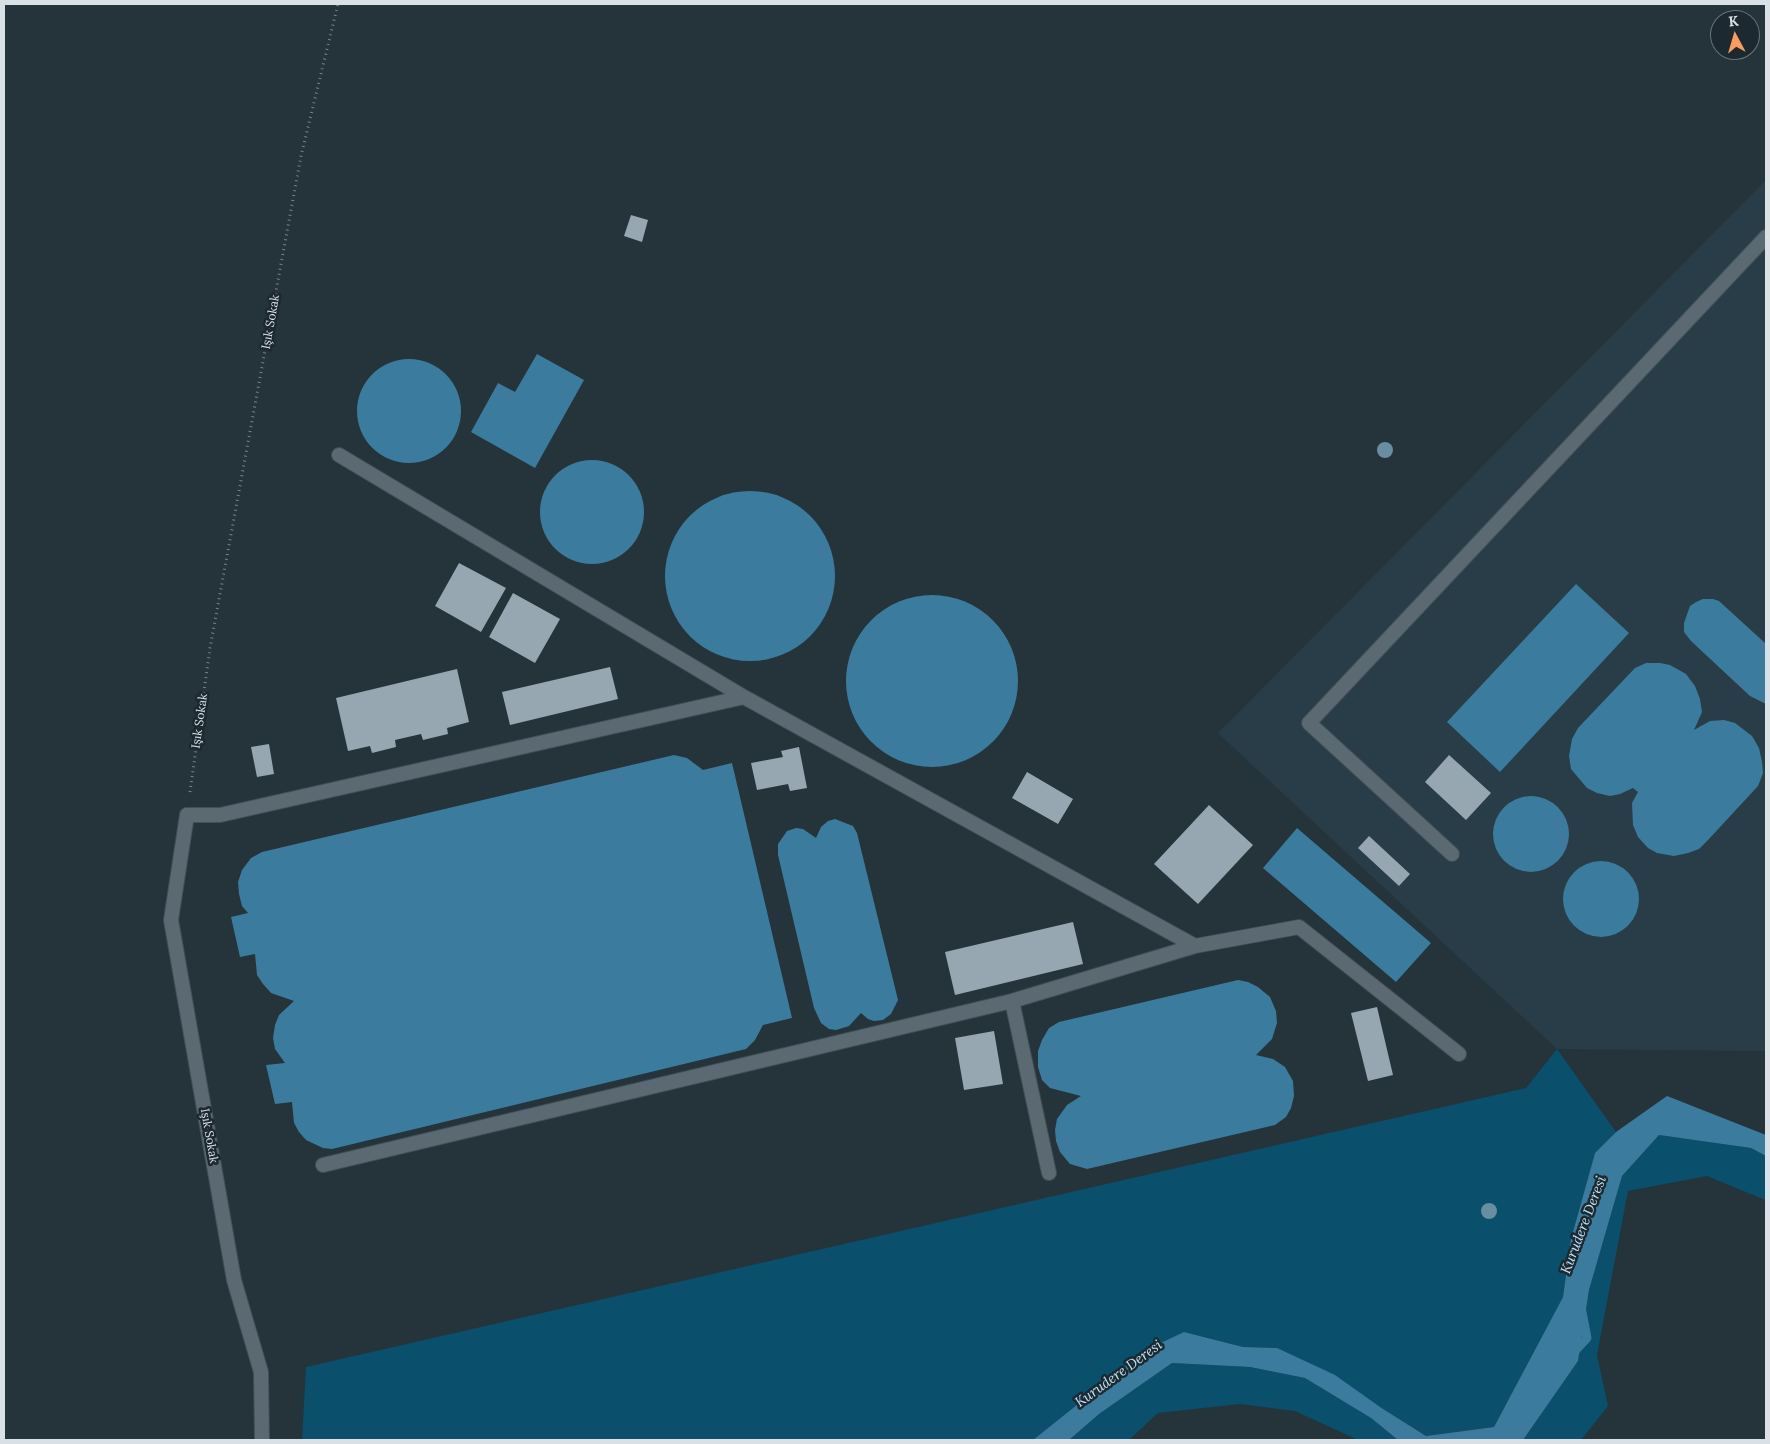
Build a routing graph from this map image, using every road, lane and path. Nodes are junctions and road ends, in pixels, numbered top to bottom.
1 (338, 4) edge
2 (1766, 237) edge
3 (340, 455) dead end
4 (744, 697) junction
5 (187, 815) junction
6 (1452, 854) dead end
7 (1195, 946) junction
8 (1012, 1002) junction
9 (1459, 1054) dead end
10 (323, 1164) dead end
11 (1049, 1172) dead end
12 (262, 1440) edge

1 - 5 path, Işık Sokak
2 - 6 street
3 - 4 street
4 - 5 street
4 - 7 street
5 - 12 street, Işık Sokak
7 - 8 street
7 - 9 street
8 - 10 street
8 - 11 street

